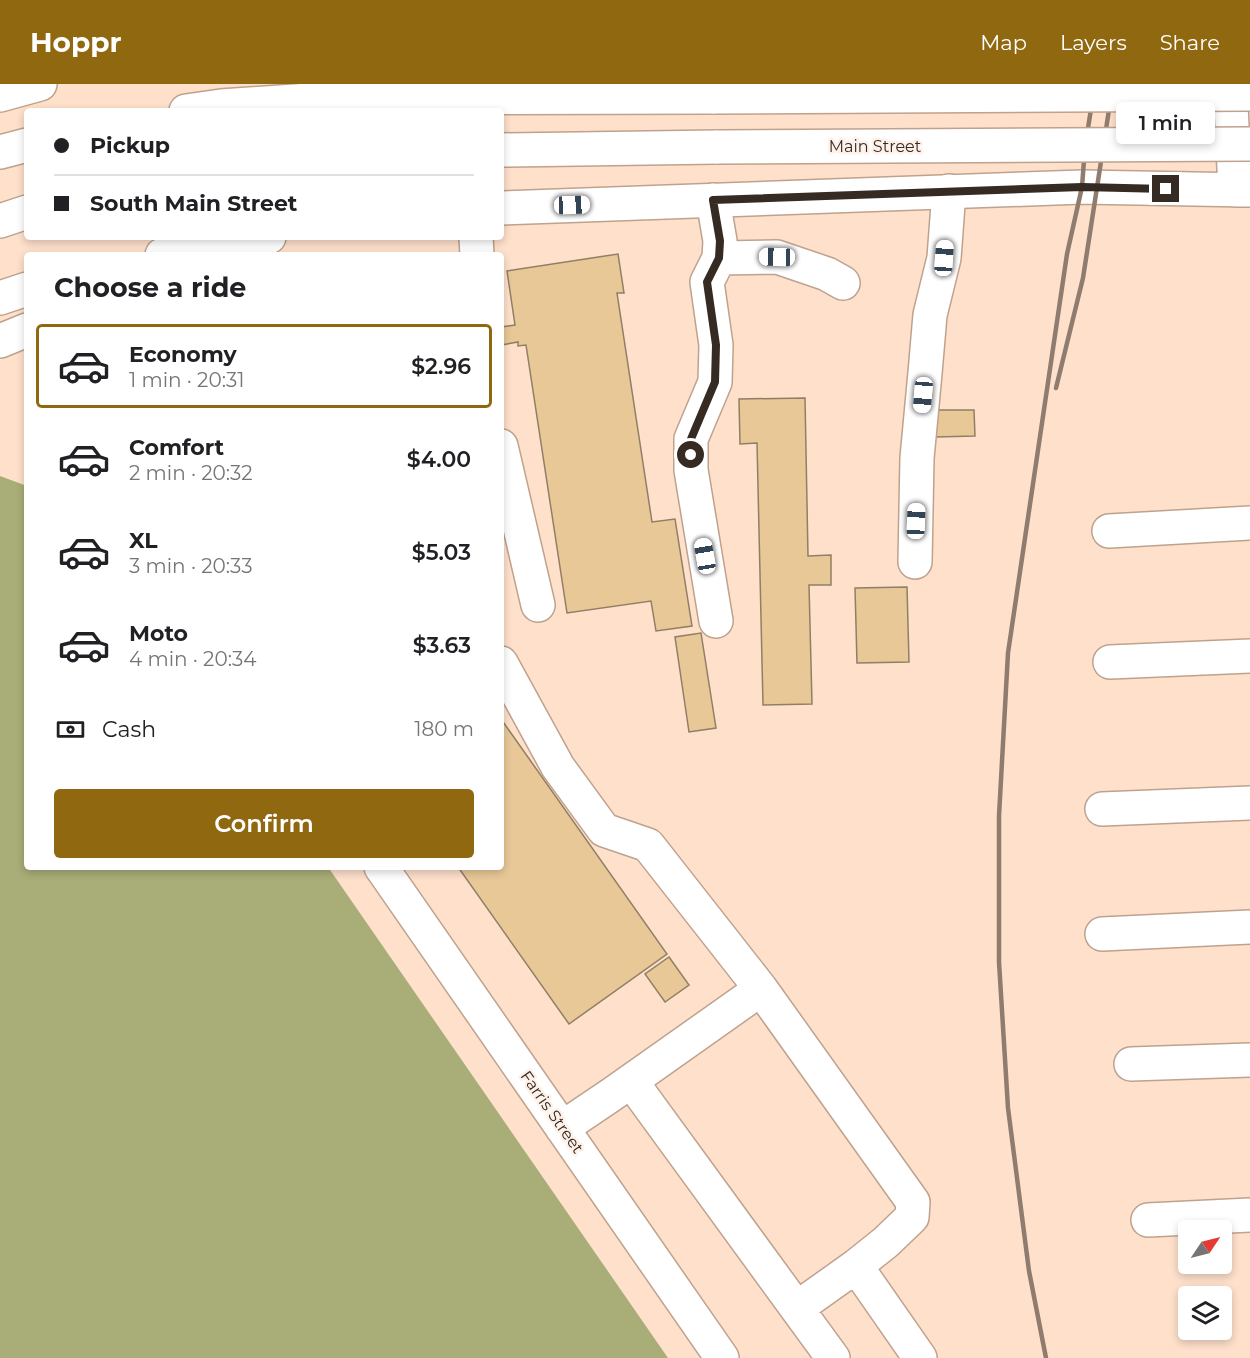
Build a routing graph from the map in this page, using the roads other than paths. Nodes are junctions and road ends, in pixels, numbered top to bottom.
1 (40, 84) edge
2 (1230, 84) edge
3 (1250, 94) edge
4 (0, 95) edge
5 (207, 108) edge
6 (1250, 144) edge
7 (24, 146) edge
8 (504, 150) edge
9 (0, 152) edge
10 (1242, 190) edge
11 (949, 191) junction
12 (713, 200) junction
13 (504, 208) edge
14 (24, 213) edge
15 (0, 221) edge
16 (234, 240) edge
17 (260, 240) edge
18 (176, 252) edge
19 (225, 252) edge
20 (719, 258) junction
21 (843, 283) dead end
22 (24, 290) edge
23 (0, 298) edge
24 (504, 459) edge
25 (1250, 523) edge
26 (1109, 531) dead end
27 (915, 562) dead end
28 (538, 605) dead end
29 (716, 621) dead end
30 (1250, 656) edge
31 (1110, 662) dead end
32 (504, 668) edge
33 (1250, 803) edge
34 (1102, 809) dead end
35 (383, 870) edge
36 (1250, 927) edge
37 (1102, 934) dead end
38 (761, 989) junction
39 (1250, 1060) edge
40 (1131, 1064) dead end
41 (631, 1081) junction
42 (562, 1128) junction
43 (1250, 1215) edge
44 (1148, 1220) dead end
45 (856, 1266) junction
46 (797, 1308) junction
47 (722, 1358) edge
48 (833, 1358) edge
49 (920, 1358) edge

1 - 4 main road
2 - 10 main road
3 - 5 main road, bridge
6 - 8 main road, Main Street, bridge
7 - 9 main road
10 - 11 main road
11 - 12 main road
11 - 27 main road
12 - 13 main road
12 - 20 main road
14 - 15 main road
16 - 18 main road
17 - 19 main road
20 - 21 main road
20 - 29 main road
22 - 23 main road
24 - 28 main road
25 - 26 main road
30 - 31 main road
32 - 38 main road
33 - 34 main road
35 - 42 main road, Farris Street
36 - 37 main road
38 - 41 main road
38 - 45 main road
39 - 40 main road
41 - 42 main road
41 - 46 main road
42 - 47 main road, Farris Street
43 - 44 main road
45 - 46 main road
45 - 49 main road
46 - 48 main road

